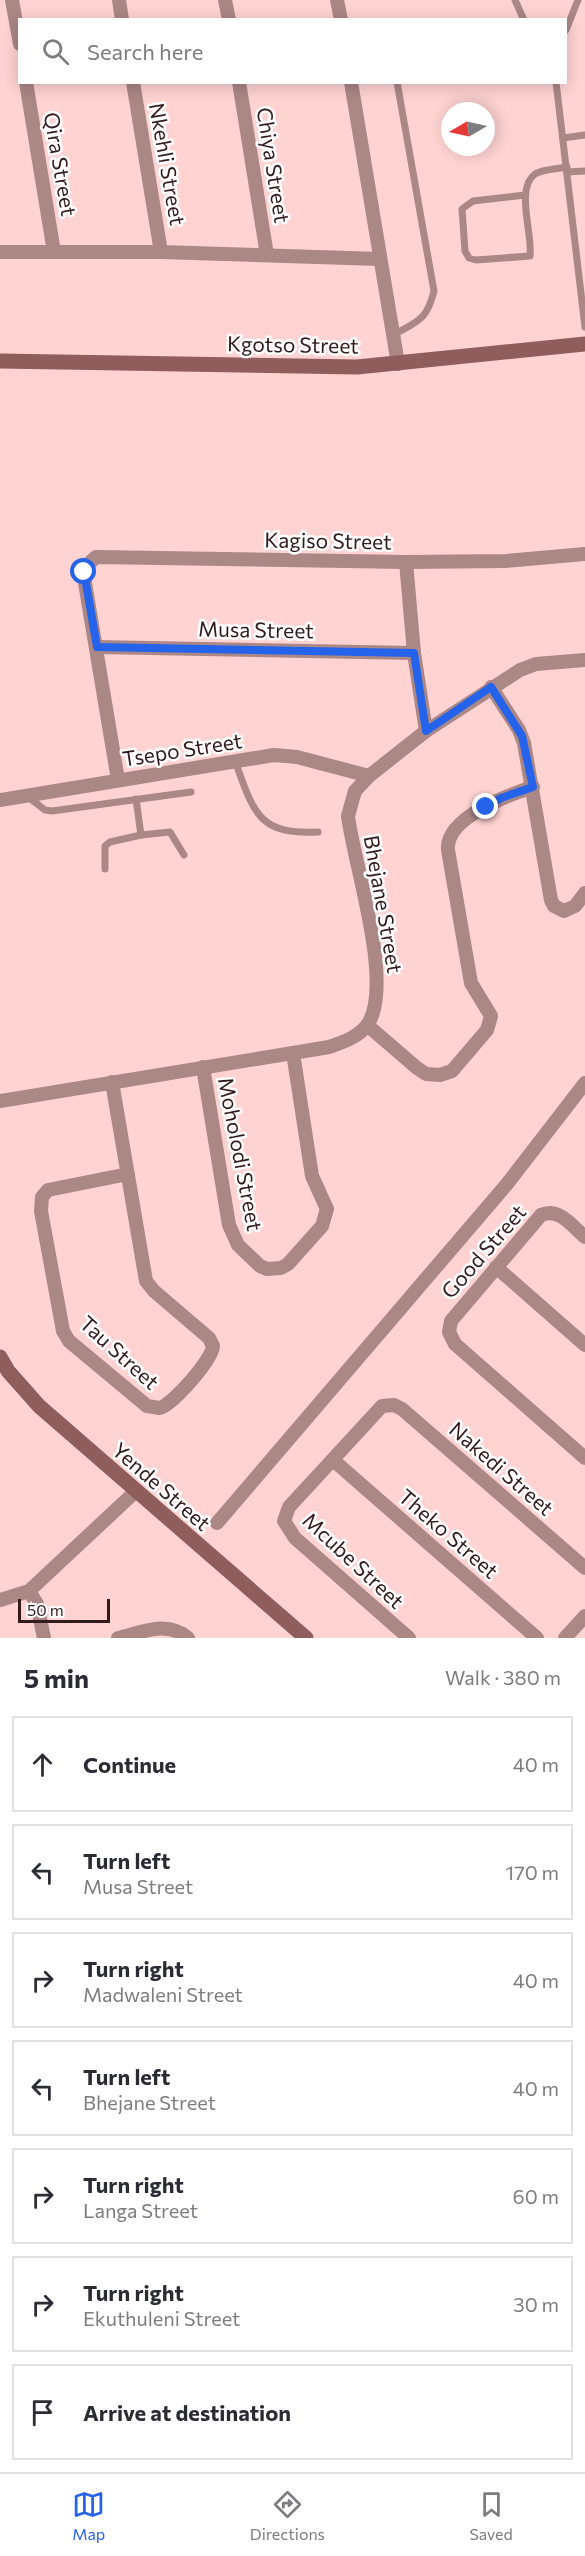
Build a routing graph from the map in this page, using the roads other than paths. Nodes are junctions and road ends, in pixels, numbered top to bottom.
1 (12, 0) edge
2 (119, 0) edge
3 (225, 0) edge
4 (337, 0) edge
5 (515, 0) edge
6 (578, 0) edge
7 (122, 18) edge
8 (228, 18) edge
9 (340, 18) edge
10 (523, 18) edge
11 (567, 28) edge
12 (18, 33) edge
13 (26, 84) edge
14 (133, 84) edge
15 (239, 84) edge
16 (351, 84) edge
17 (397, 84) edge
18 (556, 84) edge
19 (585, 135) edge
20 (563, 138) junction
21 (567, 170) junction
22 (585, 171) edge
23 (525, 195) junction
24 (0, 252) edge
25 (54, 252) junction
26 (161, 252) junction
27 (267, 255) junction
28 (381, 259) junction
29 (585, 327) edge
30 (393, 334) junction
31 (585, 344) edge
32 (0, 361) edge
33 (398, 364) junction
34 (585, 554) edge
35 (406, 562) junction
36 (97, 647) junction
37 (414, 653) junction
38 (585, 660) edge
39 (491, 687) junction
40 (426, 731) junction
41 (235, 761) junction
42 (369, 776) junction
43 (118, 780) junction
44 (533, 787) junction
45 (191, 792) dead end
46 (26, 795) junction
47 (136, 799) junction
48 (0, 800) edge
49 (318, 832) dead end
50 (141, 835) junction
51 (184, 855) dead end
52 (105, 869) dead end
53 (585, 893) edge
54 (367, 1025) junction
55 (293, 1053) junction
56 (203, 1068) junction
57 (112, 1082) junction
58 (585, 1083) edge
59 (0, 1101) edge
60 (128, 1174) junction
61 (585, 1237) edge
62 (496, 1267) junction
63 (585, 1345) edge
64 (0, 1357) edge
65 (388, 1404) joint
66 (585, 1458) edge
67 (333, 1460) junction
68 (136, 1491) junction
69 (217, 1523) dead end
70 (585, 1568) edge
71 (29, 1591) junction
72 (0, 1600) edge
73 (585, 1616) edge
74 (146, 1635) edge
75 (44, 1638) edge
76 (118, 1638) edge
77 (188, 1638) edge
78 (306, 1638) edge
79 (409, 1638) edge
80 (537, 1638) edge
81 (565, 1638) edge

1 - 12 street
2 - 7 street
3 - 8 street
4 - 9 street
5 - 10 lane
6 - 11 lane
13 - 25 street, Qira Street
14 - 26 street, Nkehli Street
15 - 27 street, Chiya Street
16 - 28 street
17 - 30 lane
18 - 20 lane
19 - 20 lane
20 - 21 lane
21 - 22 lane
21 - 23 lane
21 - 29 lane
23 - 23 lane
24 - 25 street
25 - 26 street
26 - 27 street
27 - 28 street
28 - 30 street
30 - 33 street
31 - 33 street, Kgotso Street
32 - 33 street, Kgotso Street
34 - 35 street, Kagiso Street
35 - 36 street, Kagiso Street
35 - 37 street
36 - 37 street, Musa Street
36 - 43 street
37 - 40 street
38 - 39 street, Bhejane Street
39 - 40 street, Bhejane Street
39 - 44 street
40 - 42 street, Bhejane Street
41 - 42 street, Tsepo Street
41 - 43 street, Tsepo Street
41 - 49 lane
42 - 54 street, Bhejane Street
43 - 46 street, Tsepo Street
44 - 53 street
44 - 54 street
45 - 47 lane
46 - 47 lane
46 - 48 street, Tsepo Street
47 - 50 lane
50 - 51 lane
50 - 52 lane
54 - 55 street
55 - 56 street
55 - 56 street, Moholodi Street
56 - 57 street
57 - 59 street
57 - 60 street, Tau Street
58 - 69 street
60 - 60 street, Tau Street
61 - 62 street, Good Street
62 - 63 street
62 - 66 street, Good Street
64 - 68 street, Yende Street
65 - 67 street, Mcube Street
65 - 70 street, Nakedi Street
67 - 79 street, Mcube Street
67 - 80 street, Theko Street
68 - 71 street
68 - 78 street, Yende Street
71 - 72 street
71 - 75 street
73 - 81 street
74 - 76 street
74 - 77 street

